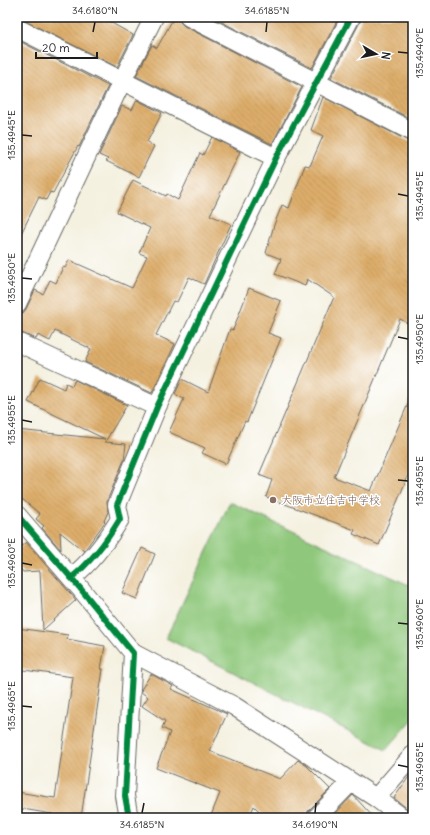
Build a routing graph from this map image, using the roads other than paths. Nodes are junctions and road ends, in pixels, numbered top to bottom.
1 (154, 17) edge
2 (189, 17) edge
3 (351, 17) edge
4 (17, 28) edge
5 (122, 81) junction
6 (317, 83) junction
7 (413, 132) edge
8 (276, 158) junction
9 (17, 304) edge
10 (17, 342) edge
11 (157, 406) junction
12 (17, 515) edge
13 (71, 578) junction
14 (134, 653) junction
15 (413, 755) edge
16 (351, 782) junction
17 (376, 798) junction
18 (129, 818) edge
19 (316, 818) edge
20 (403, 818) edge

1 - 5 street
2 - 6 street
3 - 6 street
4 - 5 street
5 - 8 street
5 - 9 street
6 - 7 street
6 - 8 street
8 - 11 street
10 - 11 street
11 - 13 street
12 - 13 street
13 - 14 street
14 - 16 street
14 - 18 street
15 - 17 street
16 - 17 street
16 - 19 street
17 - 20 street

